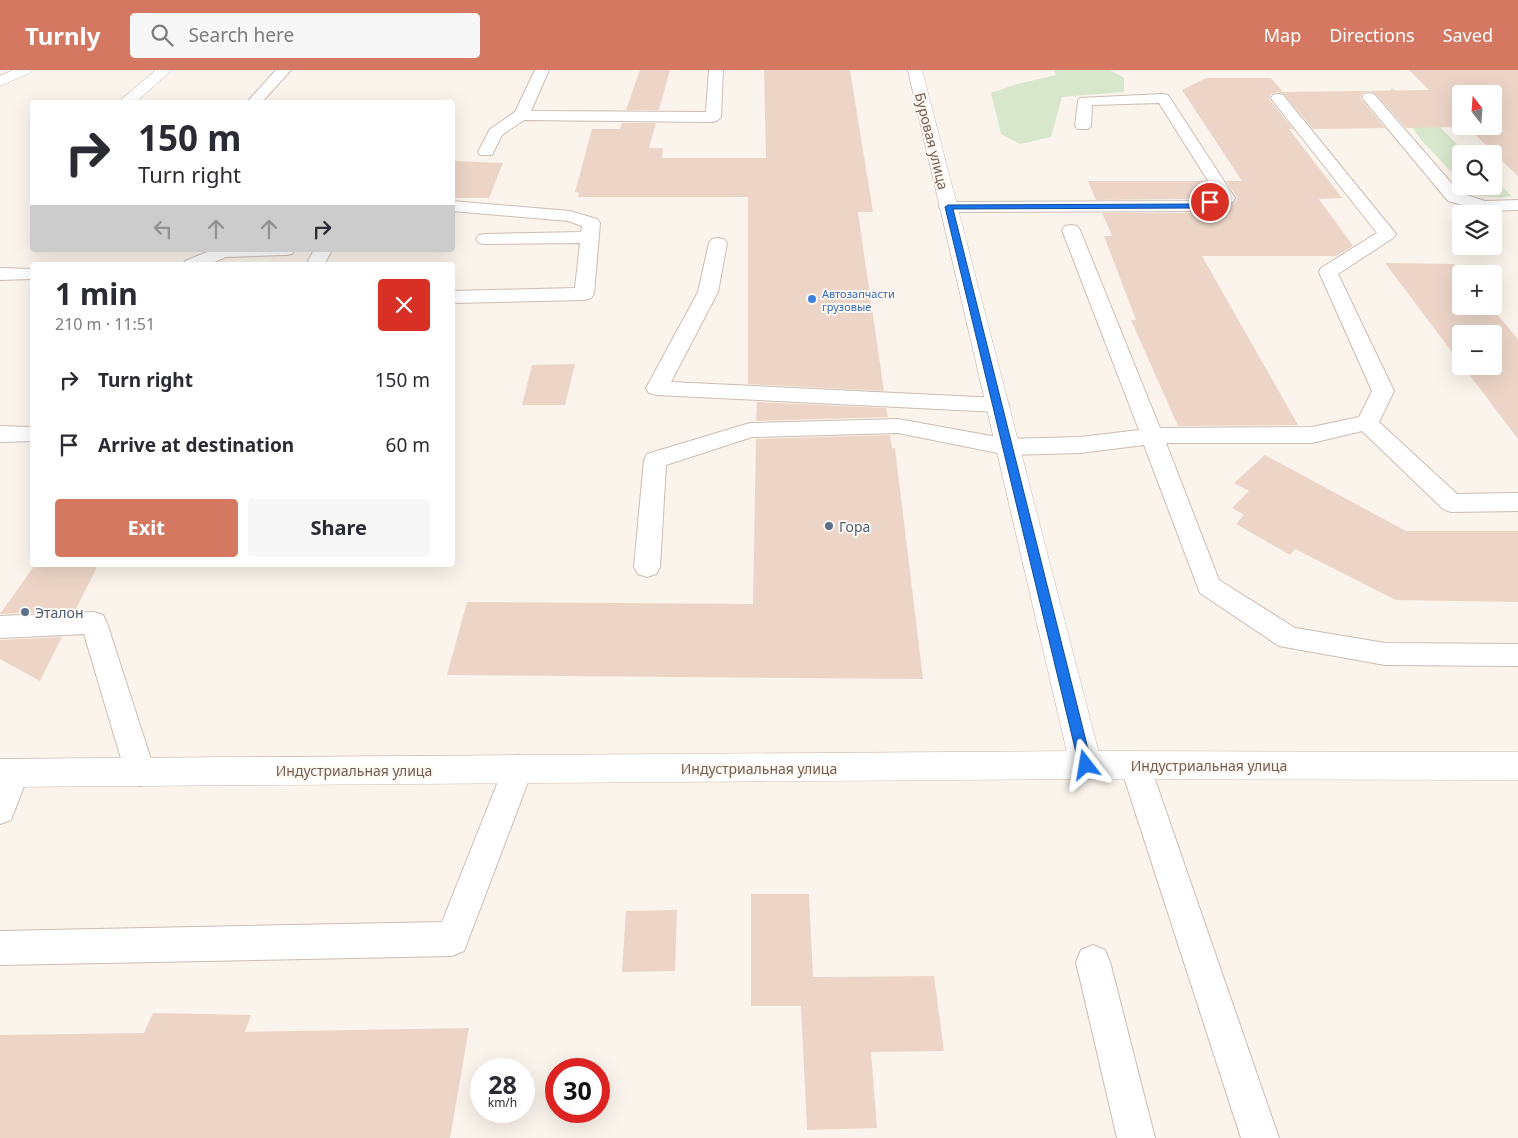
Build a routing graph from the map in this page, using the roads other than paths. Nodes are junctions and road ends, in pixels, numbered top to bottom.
1 (25, 70) edge
2 (165, 70) edge
3 (284, 70) edge
4 (542, 70) edge
5 (716, 70) edge
6 (915, 70) edge
7 (0, 82) edge
8 (1369, 97) dead end
9 (1278, 98) dead end
10 (130, 100) edge
11 (256, 100) edge
12 (521, 115) junction
13 (1082, 126) dead end
14 (486, 152) dead end
15 (1518, 205) edge
16 (455, 206) edge
17 (948, 207) junction
18 (1071, 230) dead end
19 (589, 238) junction
20 (485, 239) dead end
21 (718, 243) dead end
22 (222, 252) edge
23 (199, 262) edge
24 (0, 274) edge
25 (30, 274) edge
26 (455, 297) edge
27 (998, 405) junction
28 (1367, 424) junction
29 (0, 434) edge
30 (30, 434) edge
31 (1152, 436) junction
32 (1008, 447) junction
33 (1518, 502) edge
34 (647, 567) dead end
35 (0, 627) edge
36 (1518, 655) edge
37 (1086, 765) junction
38 (1135, 765) junction
39 (1518, 766) edge
40 (518, 769) junction
41 (140, 772) junction
42 (7, 773) edge
43 (0, 810) edge
44 (0, 948) edge
45 (1093, 962) dead end
46 (1136, 1138) edge
47 (1260, 1138) edge

1 - 7 street
2 - 10 street
3 - 11 lane
4 - 12 lane
5 - 12 lane
6 - 17 street, Буровая улица
8 - 15 lane
9 - 28 lane
12 - 14 lane
13 - 17 lane
16 - 19 lane
17 - 27 street, Буровая улица
18 - 31 lane
19 - 20 lane
19 - 26 lane
21 - 27 lane
22 - 23 lane
24 - 25 lane
27 - 32 street, Буровая улица
28 - 31 lane
28 - 33 lane
29 - 30 lane
31 - 32 lane
31 - 36 lane
32 - 34 lane
32 - 37 street, Буровая улица
35 - 41 lane
37 - 38 street, Индустриальная улица
37 - 40 street, Индустриальная улица
38 - 39 street, Индустриальная улица
38 - 47 lane
40 - 41 street, Индустриальная улица
40 - 44 lane
41 - 42 street, Индустриальная улица
42 - 43 lane
45 - 46 lane

